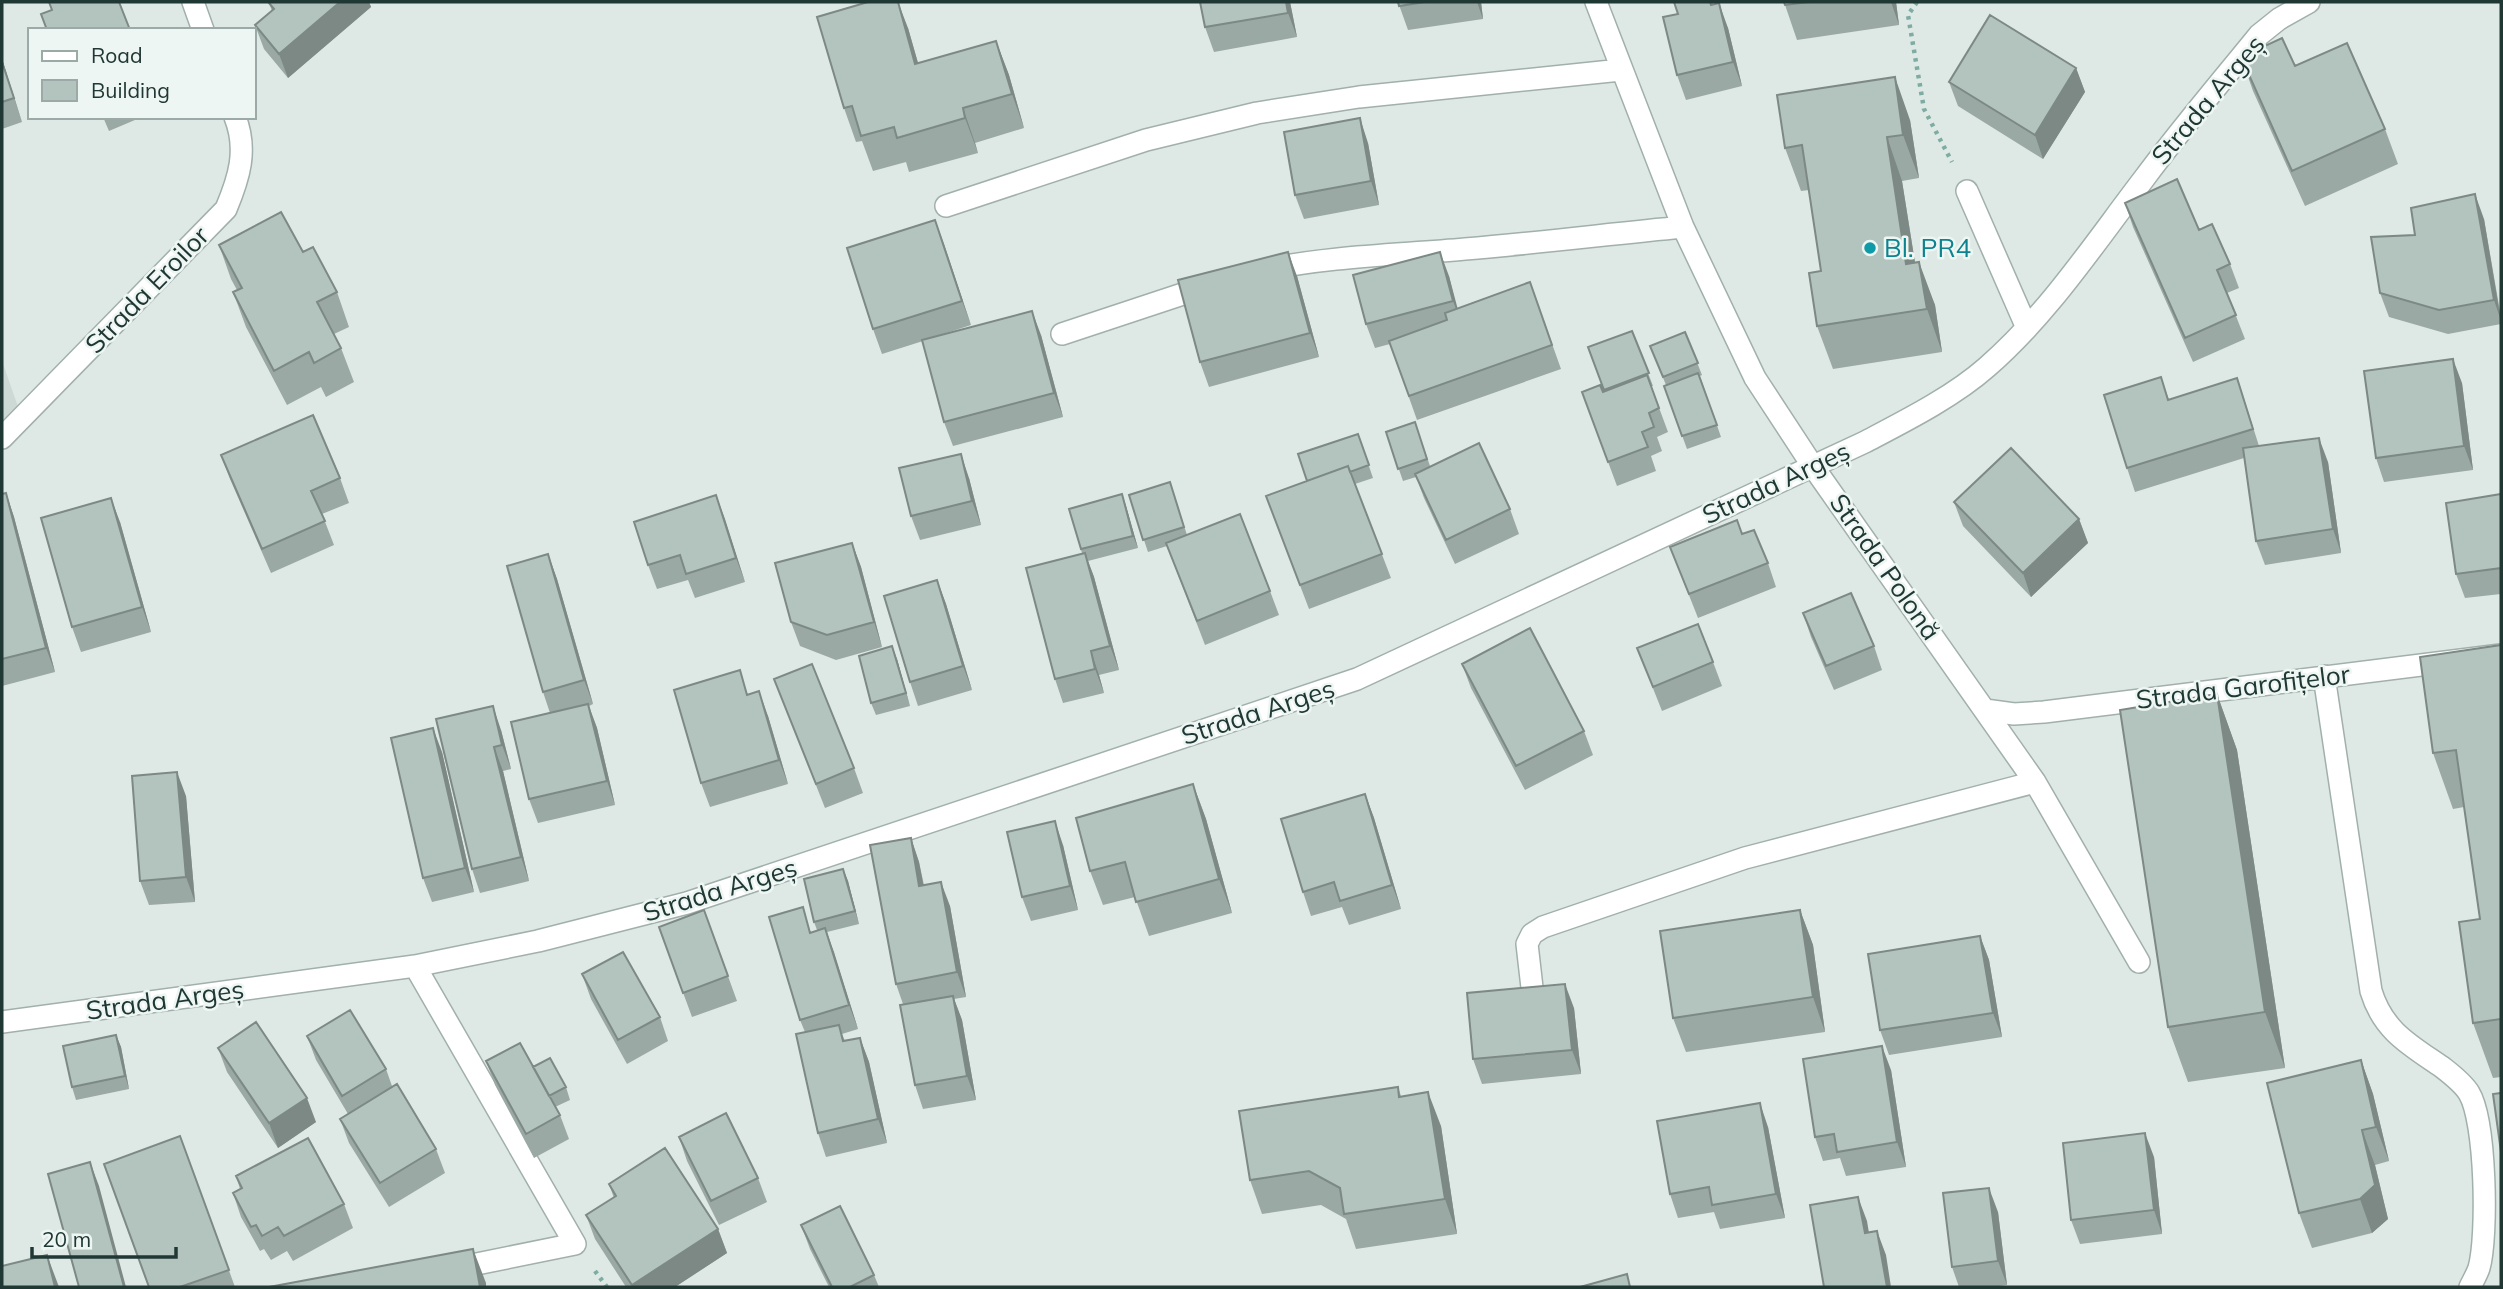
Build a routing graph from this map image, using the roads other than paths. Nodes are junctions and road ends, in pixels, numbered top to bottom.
1 (193, 2) edge
2 (1596, 2) edge
3 (2309, 2) edge
4 (202, 28) edge
5 (1621, 70) junction
6 (236, 119) edge
7 (1967, 191) road end
8 (946, 206) dead end
9 (1683, 228) junction
10 (2027, 328) junction
11 (1062, 334) dead end
12 (2, 438) edge
13 (1812, 464) junction
14 (2501, 656) edge
15 (2325, 676) junction
16 (1985, 710) junction
17 (2035, 782) junction
18 (2140, 962) dead end
19 (415, 966) junction
20 (1534, 1005) edge
21 (2, 1022) edge
22 (2501, 1116) edge
23 (2478, 1119) junction
24 (428, 1274) edge
25 (2470, 1287) edge

1 - 4 street
2 - 5 street, Strada Polonă
3 - 10 street, Strada Argeș
5 - 8 street
5 - 9 street, Strada Polonă
6 - 12 street, Strada Eroilor
7 - 10 street
9 - 11 street
9 - 13 street, Strada Polonă
10 - 13 street, Strada Argeș
13 - 16 street, Strada Polonă
13 - 19 street, Strada Argeș
14 - 15 street, Strada Garofițelor
15 - 16 street, Strada Garofițelor
15 - 23 street
16 - 17 street, Strada Polonă
17 - 18 street, Strada Polonă
17 - 20 street
19 - 21 street, Strada Argeș
19 - 24 street
22 - 23 street
23 - 25 street

